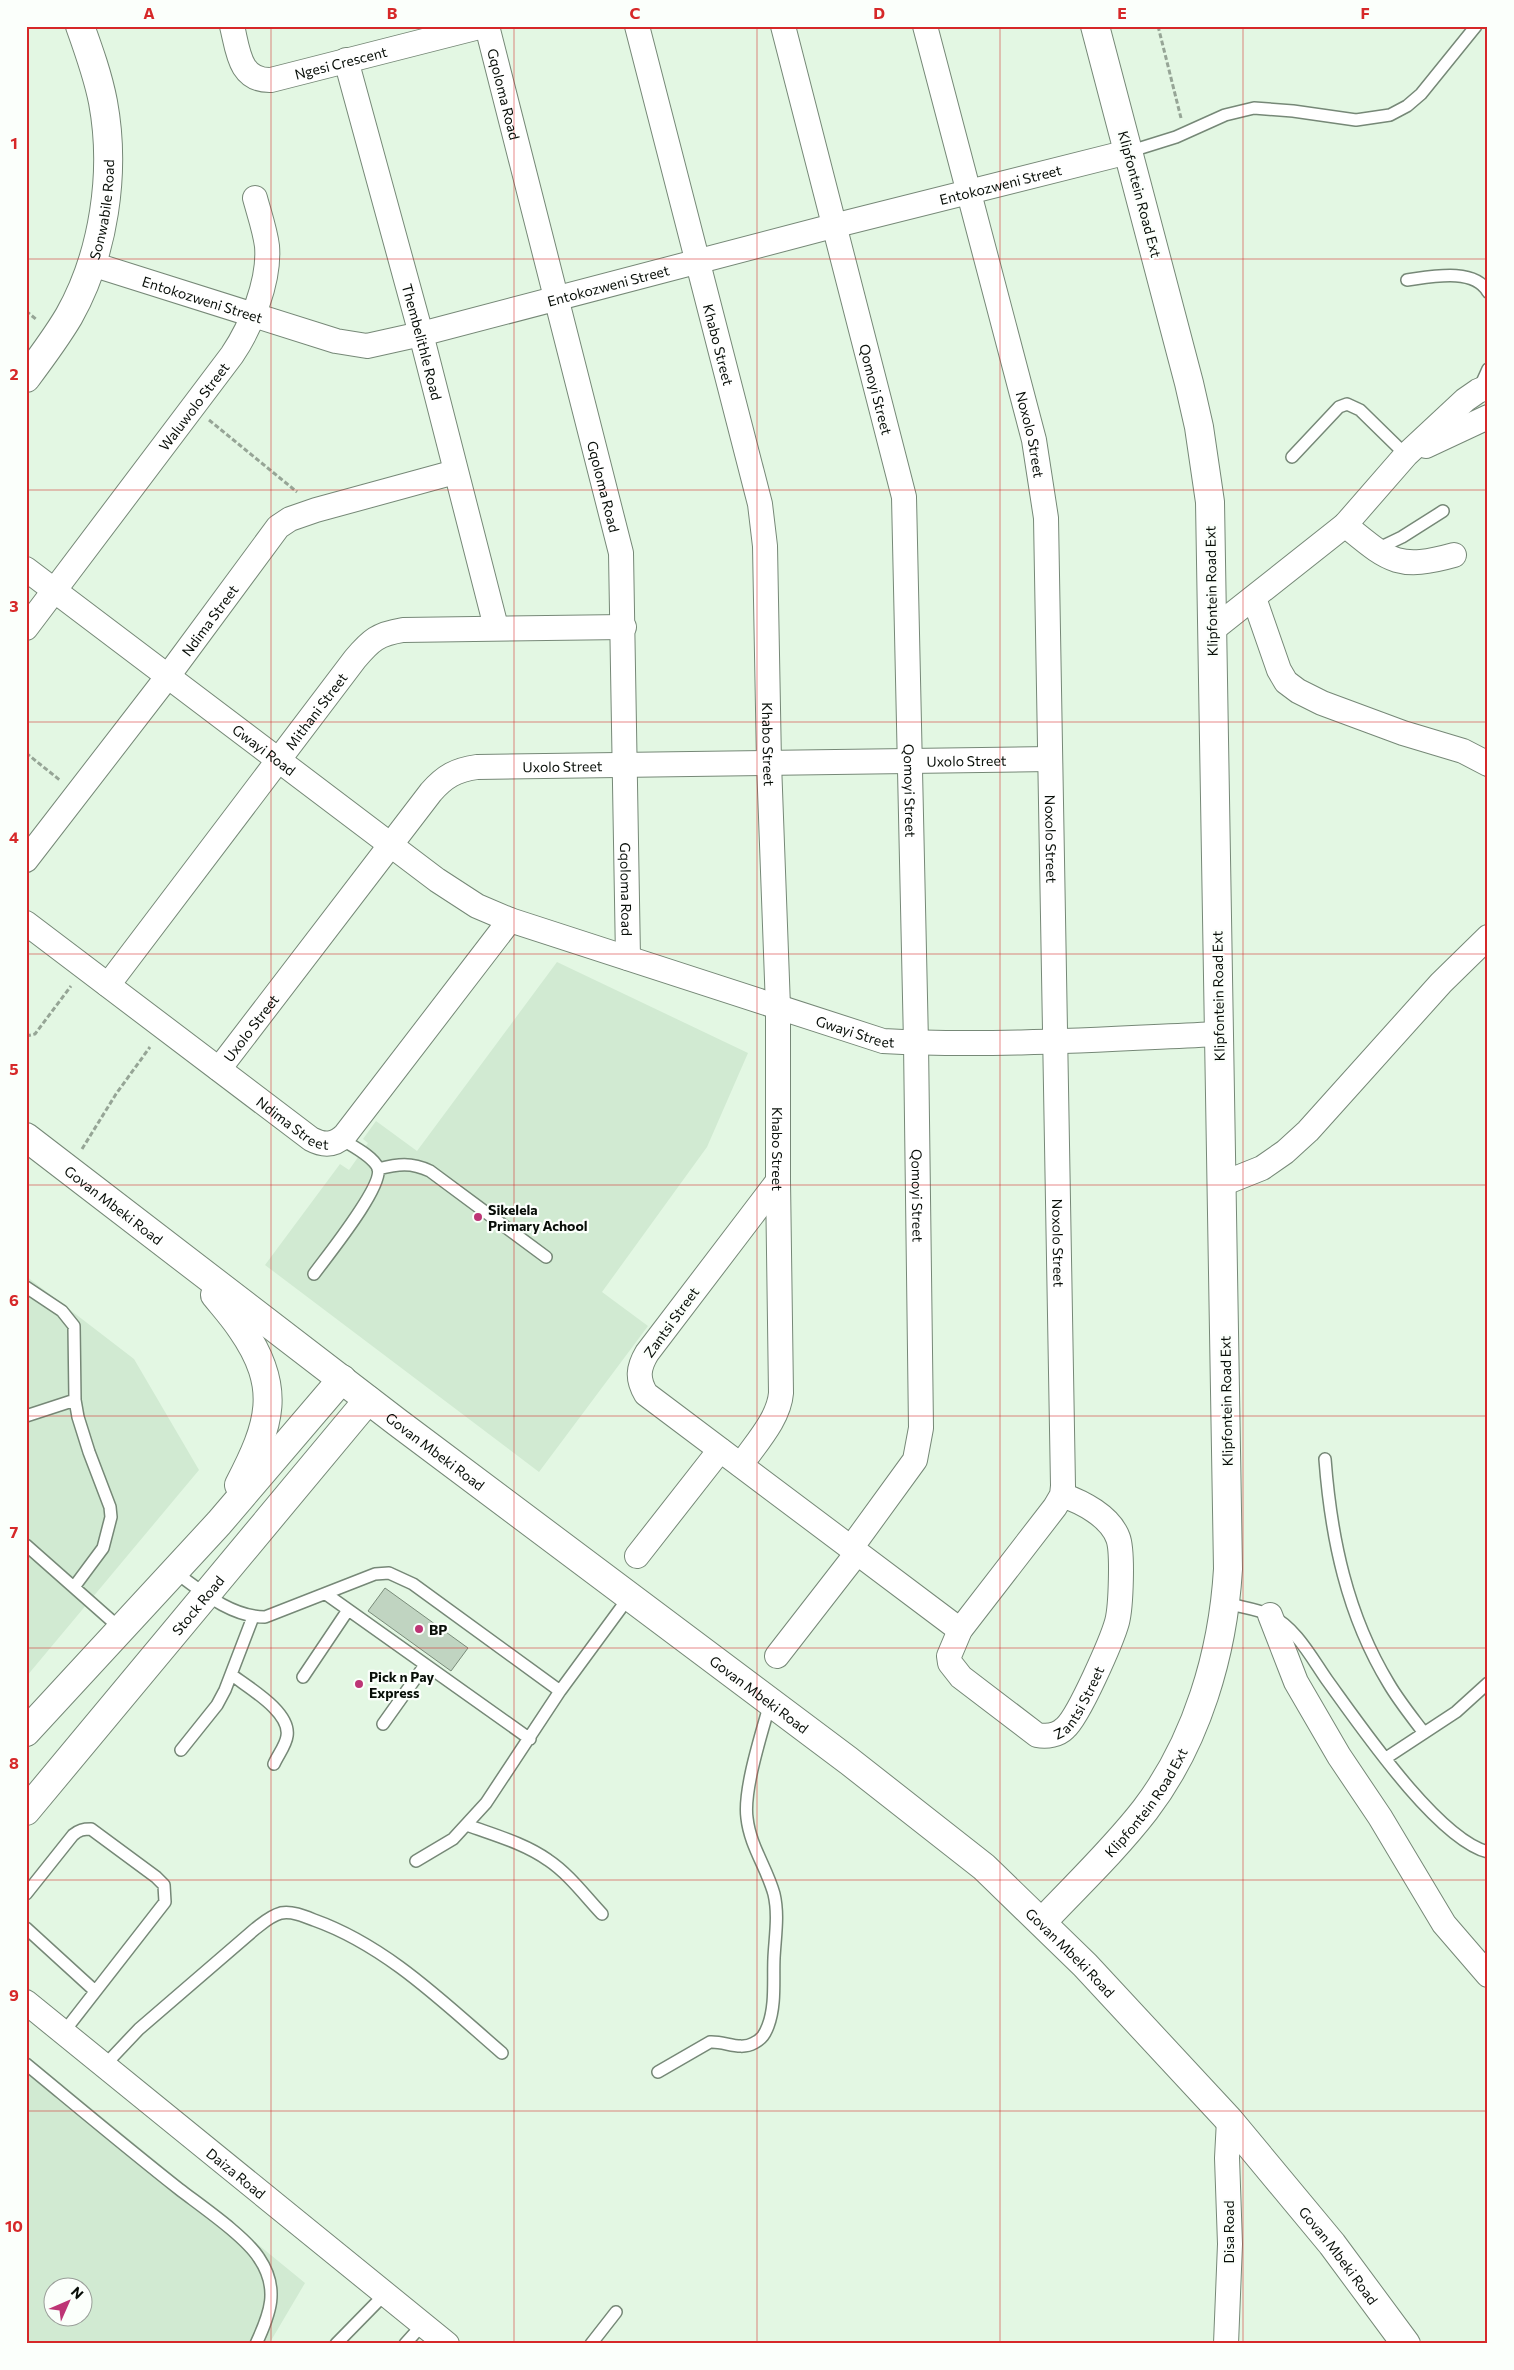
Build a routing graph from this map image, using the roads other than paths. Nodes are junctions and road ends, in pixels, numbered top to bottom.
1 (80, 26) edge
2 (232, 26) edge
3 (483, 26) edge
4 (487, 26) edge
5 (637, 26) edge
6 (783, 26) edge
7 (925, 26) edge
8 (1095, 26) edge
9 (1476, 26) edge
10 (346, 60) junction
11 (1128, 152) junction
12 (969, 192) junction
13 (255, 198) dead end
14 (833, 226) junction
15 (698, 261) junction
16 (92, 264) junction
17 (1407, 280) dead end
18 (1488, 292) edge
19 (557, 298) junction
20 (254, 314) junction
21 (421, 334) junction
22 (26, 378) edge
23 (1485, 382) edge
24 (1488, 417) edge
25 (1406, 455) junction
26 (1292, 457) dead end
27 (455, 472) junction
28 (1443, 511) dead end
29 (1345, 525) junction
30 (1375, 550) junction
31 (1454, 556) dead end
32 (26, 569) edge
33 (55, 590) junction
34 (1254, 598) junction
35 (496, 627) junction
36 (624, 627) junction
37 (26, 628) edge
38 (1211, 631) junction
39 (168, 676) junction
40 (278, 760) junction
41 (1050, 760) junction
42 (908, 761) junction
43 (769, 763) junction
44 (1488, 764) edge
45 (626, 765) junction
46 (390, 844) junction
47 (26, 860) edge
48 (510, 920) junction
49 (26, 923) edge
50 (1488, 937) edge
51 (628, 958) junction
52 (108, 985) junction
53 (778, 1007) junction
54 (1219, 1034) junction
55 (1055, 1042) junction
56 (916, 1043) junction
57 (219, 1069) junction
58 (26, 1137) edge
59 (342, 1139) junction
60 (378, 1168) junction
61 (778, 1181) junction
62 (1222, 1184) junction
63 (546, 1257) dead end
64 (196, 1267) junction
65 (314, 1274) dead end
66 (26, 1287) edge
67 (342, 1379) junction
68 (75, 1400) junction
69 (368, 1400) junction
70 (26, 1416) edge
71 (720, 1450) junction
72 (1325, 1459) dead end
73 (741, 1465) junction
74 (1062, 1495) junction
75 (219, 1523) junction
76 (26, 1546) edge
77 (854, 1550) junction
78 (638, 1556) dead end
79 (175, 1572) junction
80 (74, 1587) junction
81 (205, 1594) junction
82 (326, 1594) junction
83 (629, 1597) junction
84 (1226, 1603) junction
85 (348, 1610) junction
86 (1270, 1615) junction
87 (253, 1617) junction
88 (122, 1630) junction
89 (960, 1630) junction
90 (777, 1656) dead end
91 (425, 1665) junction
92 (232, 1675) junction
93 (303, 1677) dead end
94 (1488, 1683) edge
95 (560, 1691) junction
96 (770, 1701) junction
97 (383, 1724) dead end
98 (26, 1732) edge
99 (1424, 1733) junction
100 (530, 1739) junction
101 (181, 1750) dead end
102 (1386, 1758) junction
103 (274, 1764) dead end
104 (26, 1811) edge
105 (467, 1825) junction
106 (1488, 1852) edge
107 (416, 1861) dead end
108 (26, 1894) edge
109 (602, 1914) dead end
110 (1042, 1922) junction
111 (26, 1928) edge
112 (1488, 1975) edge
113 (95, 1991) junction
114 (26, 2002) edge
115 (63, 2033) junction
116 (502, 2053) dead end
117 (26, 2064) edge
118 (104, 2066) junction
119 (658, 2072) dead end
120 (1229, 2120) junction
121 (386, 2294) junction
122 (616, 2312) dead end
123 (423, 2324) junction
124 (256, 2344) edge
125 (336, 2344) edge
126 (405, 2344) edge
127 (448, 2344) edge
128 (591, 2344) edge
129 (1226, 2344) edge
130 (1406, 2344) edge

1 - 16 main road, Sonwabile Road
2 - 10 street, Ngesi Crescent
3 - 10 street, Ngesi Crescent
4 - 19 street, Gqoloma Road
5 - 15 street, Khabo Street
6 - 14 street, Qomoyi Street
7 - 12 street, Noxolo Street
8 - 11 main road, Klipfontein Road Ext
9 - 11 lane
10 - 21 street, Thembelithle Road
11 - 12 street, Entokozweni Street
11 - 38 main road, Klipfontein Road Ext
12 - 14 street, Entokozweni Street
12 - 41 street, Noxolo Street
13 - 20 street, Waluwolo Street
14 - 15 street, Entokozweni Street
14 - 42 street, Qomoyi Street
15 - 19 street, Entokozweni Street
15 - 43 street, Khabo Street
16 - 20 street, Entokozweni Street
16 - 22 main road, Sonwabile Road
17 - 18 lane
19 - 21 street, Entokozweni Street
19 - 36 street, Gqoloma Road
20 - 21 street, Entokozweni Street
20 - 33 street, Waluwolo Street
21 - 27 street, Thembelithle Road
23 - 25 street
24 - 25 street
25 - 26 lane
25 - 29 street
27 - 35 street, Thembelithle Road
27 - 39 street, Ndima Street
28 - 30 lane
29 - 30 street
29 - 34 street
30 - 31 street
32 - 33 street, Gwayi Road
33 - 37 street, Waluwolo Street
33 - 39 street, Gwayi Road
34 - 38 street
34 - 44 street
35 - 36 street, Mithani Street
35 - 40 street, Mithani Street
36 - 45 street, Gqoloma Road
38 - 54 main road, Klipfontein Road Ext
39 - 40 street, Gwayi Road
39 - 47 street, Ndima Street
40 - 46 street, Gwayi Road
40 - 52 street, Mithani Street
41 - 42 street, Uxolo Street
41 - 55 street, Noxolo Street
42 - 43 street, Uxolo Street
42 - 56 street, Qomoyi Street
43 - 45 street, Uxolo Street
43 - 53 street, Khabo Street
45 - 46 street, Uxolo Street
45 - 51 street, Gqoloma Road
46 - 48 street, Gwayi Road
46 - 57 street, Uxolo Street
48 - 51 street, Gwayi Street
48 - 59 street, Ndima Street
49 - 52 street, Ndima Street
50 - 62 street
51 - 53 street, Gwayi Street
52 - 57 street, Ndima Street
53 - 56 street, Gwayi Street
53 - 61 street, Khabo Street
54 - 55 street, Gwayi Street
54 - 62 main road, Klipfontein Road Ext
55 - 56 street, Gwayi Street
55 - 74 street, Noxolo Street
56 - 77 street, Qomoyi Street
57 - 59 street, Ndima Street
58 - 64 main road, Govan Mbeki Road
59 - 60 lane
60 - 63 lane
60 - 65 lane
61 - 71 street, Zantsi Street
61 - 73 street, Khabo Street
62 - 84 main road, Klipfontein Road Ext
64 - 67 main road, Govan Mbeki Road
64 - 75 main road
66 - 68 lane
67 - 69 main road, Govan Mbeki Road
67 - 75 main road
68 - 70 lane
68 - 80 lane
69 - 81 main road, Stock Road
69 - 83 main road, Govan Mbeki Road
71 - 73 street, Zantsi Street
71 - 78 street
72 - 99 lane
73 - 77 street, Zantsi Street
74 - 89 street, Noxolo Street
74 - 89 street, Zantsi Street
75 - 79 main road
76 - 80 lane
77 - 89 street, Zantsi Street
77 - 90 street
79 - 81 lane
79 - 88 main road
80 - 88 lane
81 - 87 lane
81 - 104 main road, Stock Road
82 - 85 lane
82 - 87 lane
82 - 95 lane
83 - 95 lane
83 - 96 main road, Govan Mbeki Road
84 - 86 lane
84 - 110 main road, Klipfontein Road Ext
85 - 91 lane
85 - 93 lane
86 - 102 lane
86 - 112 street
87 - 92 lane
88 - 98 main road
91 - 97 lane
91 - 100 lane
92 - 101 lane
92 - 103 lane
94 - 99 lane
95 - 100 lane
96 - 110 main road, Govan Mbeki Road
96 - 119 lane
99 - 102 lane
100 - 105 lane
102 - 106 lane
105 - 107 lane
105 - 109 lane
108 - 113 lane
110 - 120 main road, Govan Mbeki Road
111 - 113 lane
113 - 115 lane
114 - 115 street, Daiza Road
115 - 118 street, Daiza Road
116 - 118 lane
117 - 124 lane
118 - 121 street, Daiza Road
120 - 129 street, Disa Road
120 - 130 main road, Govan Mbeki Road
121 - 123 street, Daiza Road
121 - 125 lane
122 - 128 lane
123 - 126 lane
123 - 127 street, Daiza Road

